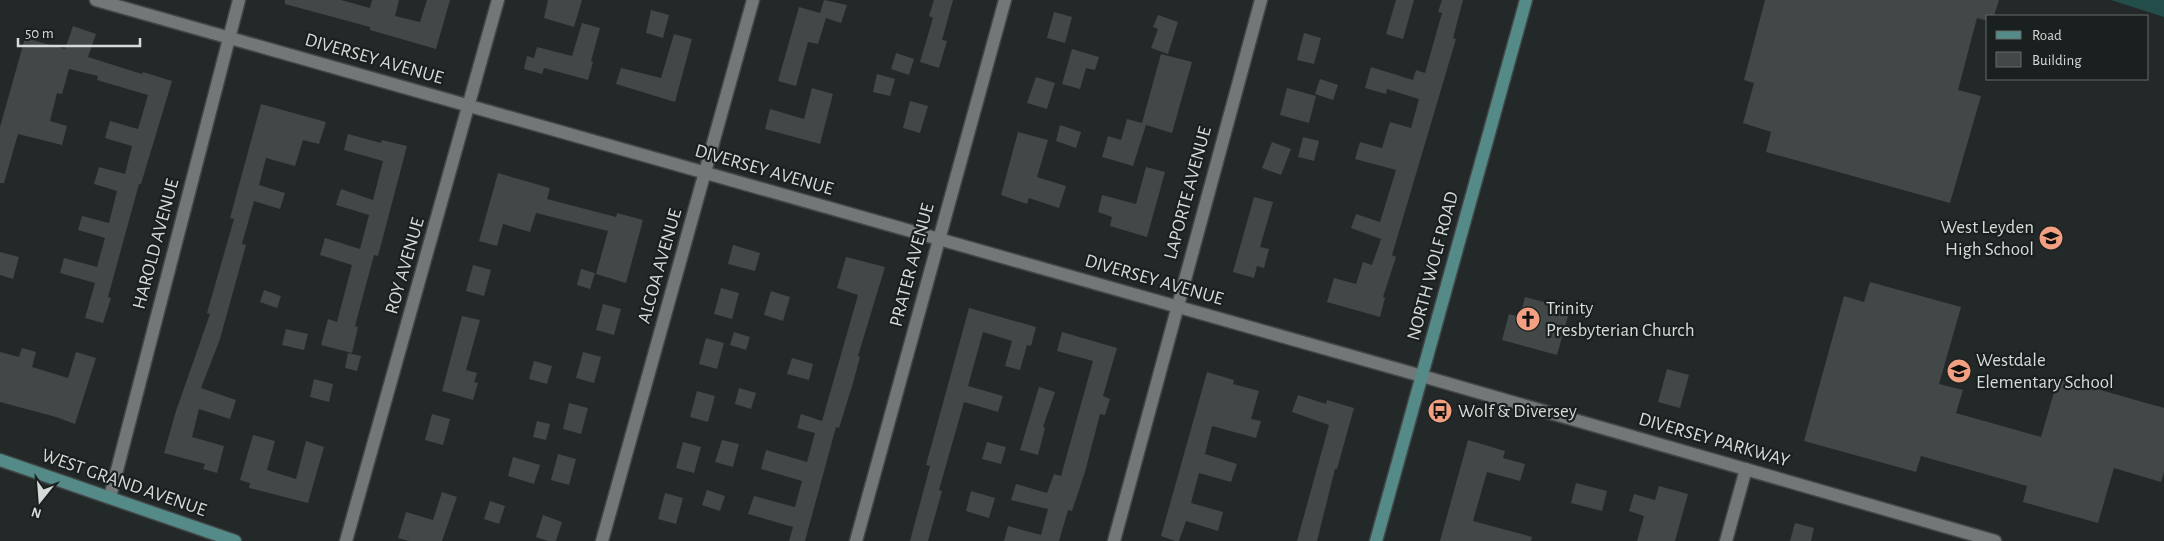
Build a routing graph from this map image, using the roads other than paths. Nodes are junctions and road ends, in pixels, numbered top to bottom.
1 (96, 0) edge
2 (239, 0) edge
3 (498, 0) edge
4 (753, 0) edge
5 (1005, 0) edge
6 (1261, 0) edge
7 (1526, 0) edge
8 (229, 38) junction
9 (470, 106) junction
10 (706, 173) junction
11 (939, 239) junction
12 (1177, 306) junction
13 (1422, 376) junction
14 (0, 460) edge
15 (1746, 469) junction
16 (110, 498) junction
17 (235, 541) edge
18 (346, 541) edge
19 (602, 541) edge
20 (856, 541) edge
21 (1114, 541) edge
22 (1376, 541) edge
23 (1726, 541) edge
24 (1995, 541) edge

1 - 8 street, DIVERSEY AVENUE
2 - 8 street, HAROLD AVENUE
3 - 9 street, ROY AVENUE
4 - 10 street, ALCOA AVENUE
5 - 11 street, PRATER AVENUE
6 - 12 street, LAPORTE AVENUE
7 - 13 main road, NORTH WOLF ROAD
8 - 9 street, DIVERSEY AVENUE
8 - 16 street, HAROLD AVENUE
9 - 10 street, DIVERSEY AVENUE
9 - 18 street, ROY AVENUE
10 - 11 street, DIVERSEY AVENUE
10 - 19 street, ALCOA AVENUE
11 - 12 street, DIVERSEY AVENUE
11 - 20 street, PRATER AVENUE
12 - 13 street, DIVERSEY AVENUE
12 - 21 street, LAPORTE AVENUE
13 - 15 street, DIVERSEY PARKWAY
13 - 22 main road, NORTH WOLF ROAD
14 - 16 main road, WEST GRAND AVENUE
15 - 23 street
15 - 24 street, DIVERSEY PARKWAY
16 - 17 main road, WEST GRAND AVENUE

